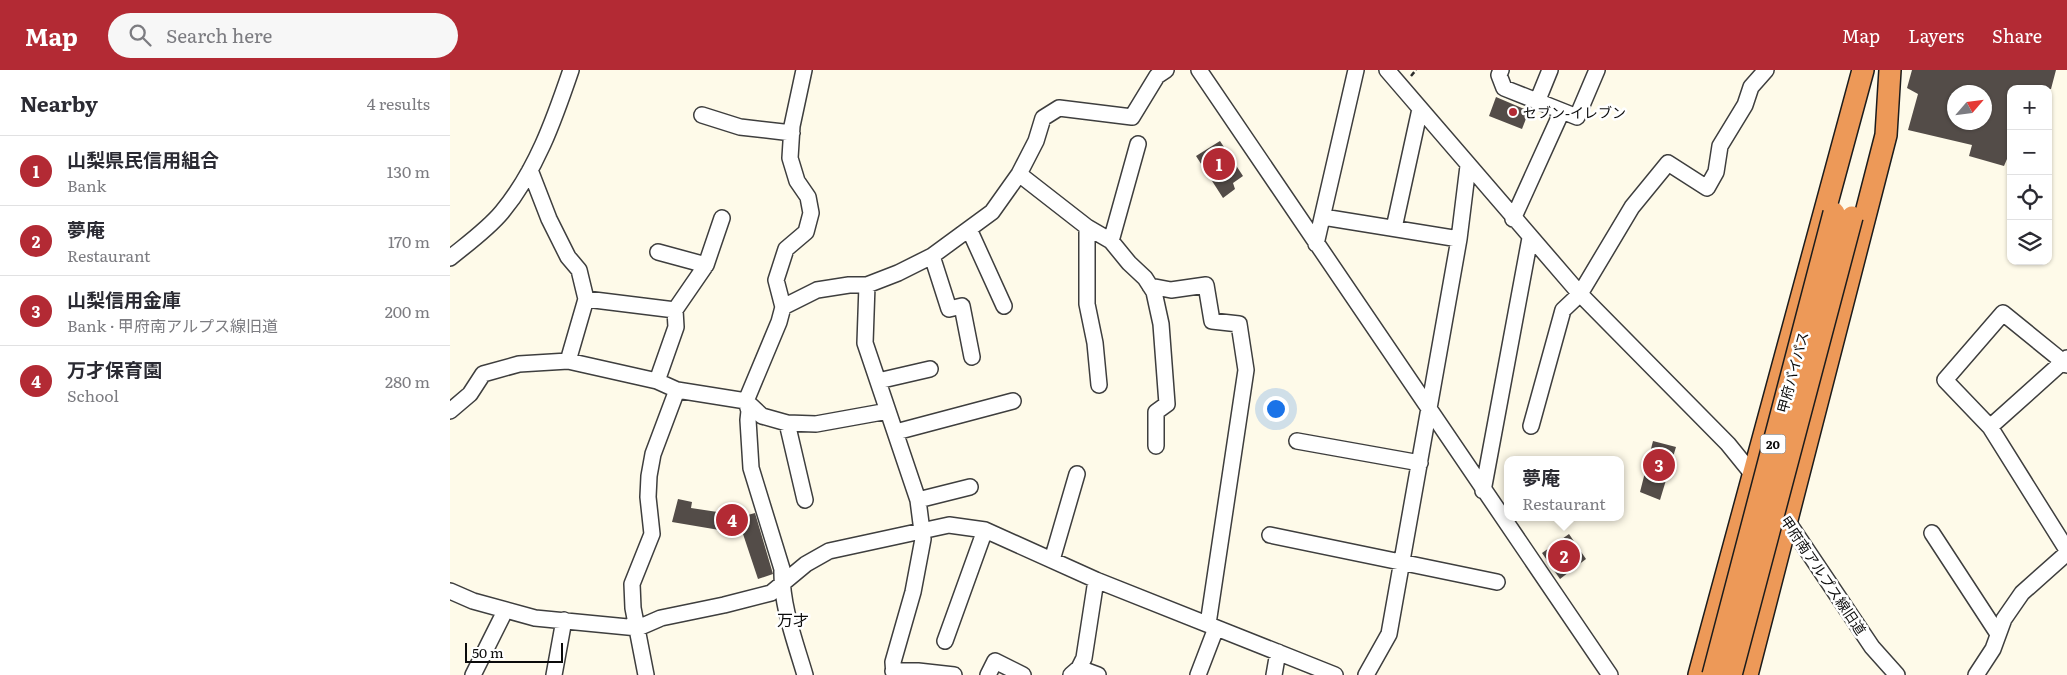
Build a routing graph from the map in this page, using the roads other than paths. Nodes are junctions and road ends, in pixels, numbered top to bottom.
1 (571, 70) edge
2 (804, 70) edge
3 (1166, 70) edge
4 (1199, 70) edge
5 (1356, 70) edge
6 (1387, 70) edge
7 (1502, 70) edge
8 (1550, 70) edge
9 (1597, 70) edge
10 (1766, 70) edge
11 (1863, 70) edge
12 (1874, 70) edge
13 (1890, 70) edge
14 (1537, 102) junction
15 (1420, 109) junction
16 (1562, 111) junction
17 (702, 115) dead end
18 (792, 133) junction
19 (1138, 144) dead end
20 (1468, 166) junction
21 (530, 170) junction
22 (1019, 174) junction
23 (1843, 215) junction
24 (1323, 216) junction
25 (722, 218) dead end
26 (1513, 219) junction
27 (1087, 227) junction
28 (1394, 228) junction
29 (969, 229) junction
30 (1530, 238) junction
31 (1459, 239) junction
32 (1111, 241) junction
33 (1316, 244) junction
34 (658, 252) dead end
35 (932, 256) junction
36 (450, 258) edge
37 (706, 264) junction
38 (867, 285) junction
39 (1150, 286) junction
40 (1580, 294) junction
41 (586, 299) junction
42 (1004, 306) dead end
43 (783, 307) junction
44 (675, 310) junction
45 (972, 357) dead end
46 (568, 361) junction
47 (2066, 361) edge
48 (930, 369) dead end
49 (657, 381) junction
50 (878, 382) junction
51 (1099, 385) dead end
52 (677, 390) junction
53 (746, 401) junction
54 (1013, 401) dead end
55 (1429, 410) junction
56 (450, 411) edge
57 (888, 411) junction
58 (787, 424) junction
59 (1531, 426) dead end
60 (1990, 427) junction
61 (896, 432) junction
62 (1297, 442) dead end
63 (1156, 446) dead end
64 (1420, 463) junction
65 (1077, 474) dead end
66 (1752, 474) junction
67 (970, 487) dead end
68 (1483, 491) junction
69 (805, 500) dead end
70 (918, 500) junction
71 (1788, 521) junction
72 (985, 530) junction
73 (922, 531) junction
74 (1932, 533) dead end
75 (1270, 535) dead end
76 (2067, 552) edge
77 (1052, 560) junction
78 (1401, 561) junction
79 (1096, 580) junction
80 (1497, 582) dead end
81 (782, 584) junction
82 (450, 591) edge
83 (505, 611) junction
84 (564, 620) junction
85 (1212, 626) junction
86 (638, 628) junction
87 (1998, 634) junction
88 (946, 641) dead end
89 (1278, 652) junction
90 (1075, 672) edge
91 (894, 673) edge
92 (473, 675) edge
93 (554, 675) edge
94 (646, 675) edge
95 (805, 675) edge
96 (954, 675) edge
97 (988, 675) edge
98 (1023, 675) edge
99 (1098, 675) edge
100 (1198, 675) edge
101 (1274, 675) edge
102 (1335, 675) edge
103 (1366, 675) edge
104 (1610, 675) edge
105 (1699, 675) edge
106 (1713, 675) edge
107 (1731, 675) edge
108 (1747, 675) edge
109 (1897, 675) edge
110 (1976, 675) edge

1 - 21 street
2 - 18 street
3 - 22 street
4 - 33 street
5 - 24 street
6 - 15 street, 甲府南アルプス線旧道
7 - 14 street
8 - 14 street
9 - 16 street
10 - 40 street
11 - 66 highway
12 - 23 highway, 甲府バイパス / 20
13 - 23 highway, 甲府バイパス / 20
13 - 71 highway
14 - 16 street
15 - 20 street, 甲府南アルプス線旧道
15 - 28 street
16 - 26 street
17 - 18 street
18 - 43 street
19 - 32 street
20 - 26 street, 甲府南アルプス線旧道
20 - 31 street
21 - 36 street
21 - 41 street
22 - 27 street
22 - 29 street
23 - 106 highway, 甲府バイパス / 20, bridge
23 - 107 highway, 甲府バイパス / 20, bridge
24 - 28 street
24 - 33 street
25 - 37 street
26 - 30 street, 甲府南アルプス線旧道
27 - 32 street
27 - 51 street
28 - 31 street
29 - 35 street
29 - 42 street
30 - 40 street, 甲府南アルプス線旧道
30 - 68 street
31 - 55 street
32 - 39 street
33 - 55 street
34 - 37 street
35 - 38 street
35 - 45 street
37 - 44 street
38 - 43 street
38 - 50 street
39 - 63 street
39 - 85 street
40 - 59 street
40 - 66 street, 甲府南アルプス線旧道
41 - 44 street
41 - 46 street
43 - 53 street
44 - 49 street
46 - 49 street
46 - 56 street
47 - 60 street
47 - 60 street
48 - 50 street
49 - 52 street
50 - 57 street
52 - 53 street
52 - 86 street
53 - 58 street
53 - 81 street
54 - 61 street
55 - 64 street
55 - 68 street
57 - 58 street
57 - 61 street
58 - 69 street
60 - 76 street
61 - 70 street
62 - 64 street
64 - 78 street
65 - 77 street
66 - 71 street, 甲府南アルプス線旧道
66 - 105 highway
67 - 70 street
68 - 104 street
70 - 73 street
71 - 108 highway
71 - 109 street, 甲府南アルプス線旧道
72 - 73 street
72 - 77 street
72 - 88 street
73 - 81 street
73 - 91 street
74 - 87 street
75 - 78 street
76 - 87 street
77 - 79 street
78 - 80 street
78 - 103 street
79 - 85 street
79 - 90 street
81 - 86 street
81 - 95 street
82 - 83 street
83 - 84 street
83 - 92 street
84 - 86 street
84 - 93 street
85 - 89 street
85 - 100 street
86 - 94 street
87 - 110 street
89 - 101 street
89 - 102 street
90 - 99 street
91 - 96 street
97 - 98 street

